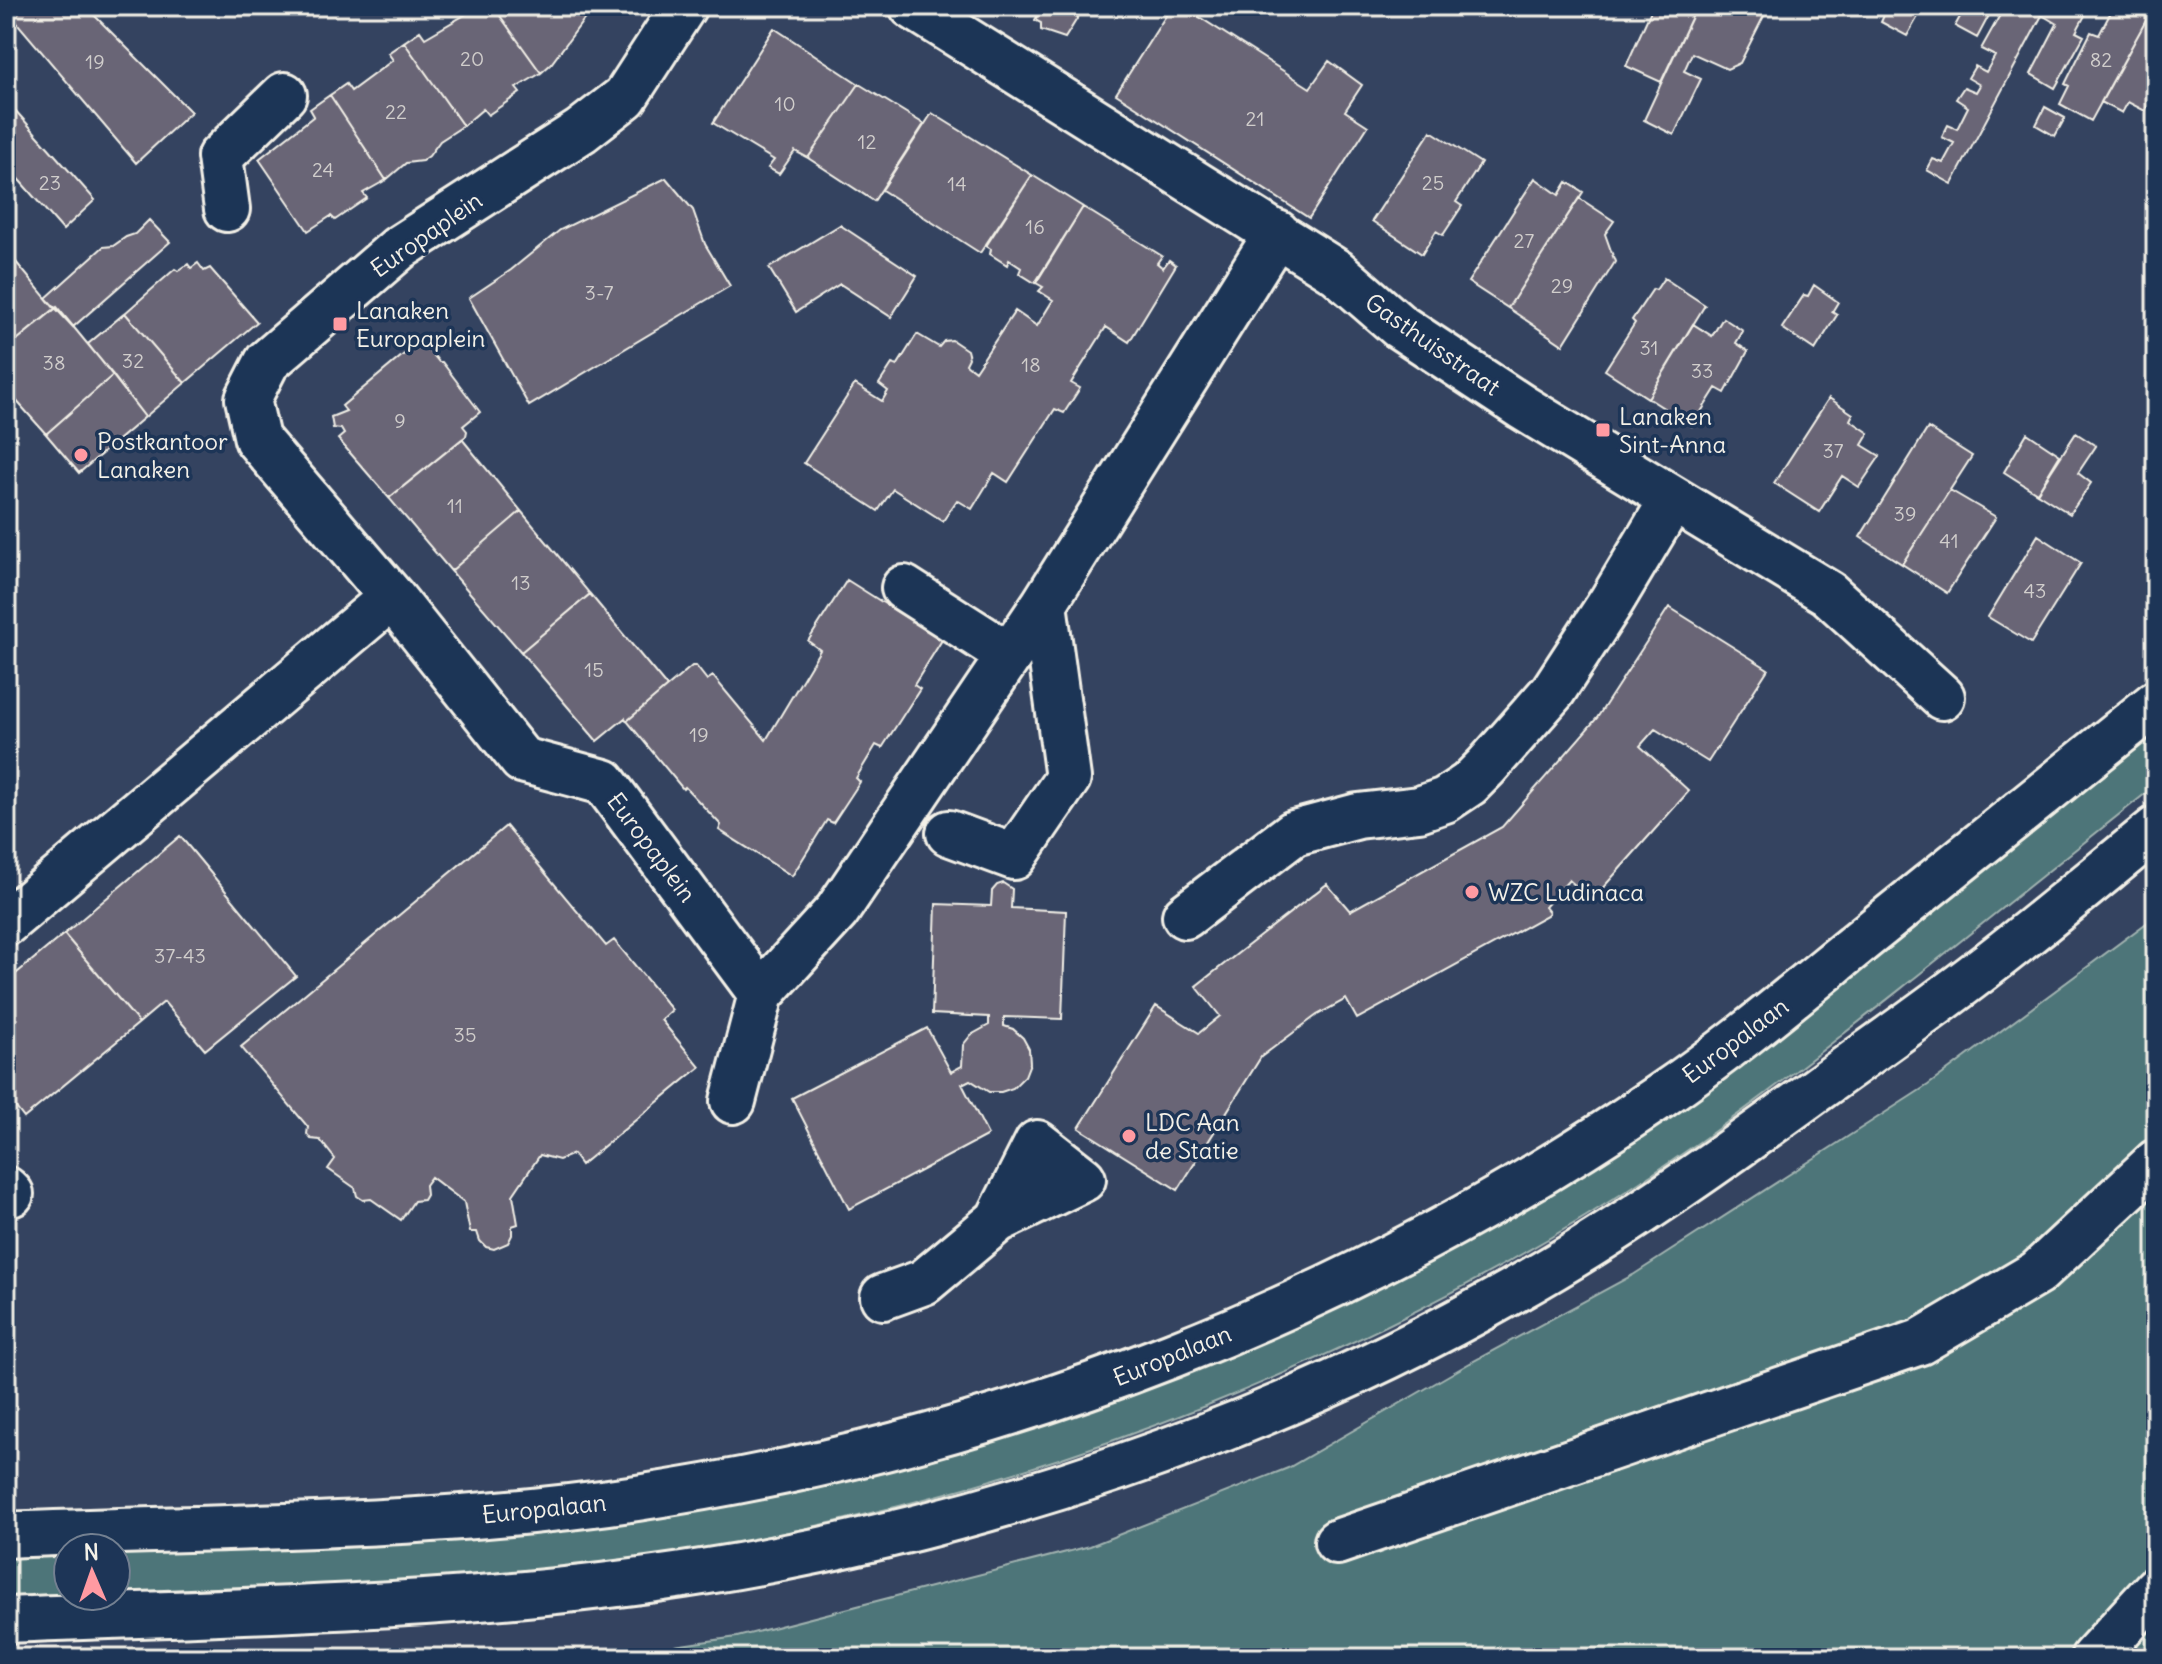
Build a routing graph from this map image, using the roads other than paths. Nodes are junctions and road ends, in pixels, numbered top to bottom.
1 (684, 6) edge
2 (912, 6) edge
3 (284, 95) dead end
4 (227, 209) dead end
5 (1277, 233) junction
6 (1672, 500) junction
7 (904, 588) dead end
8 (392, 597) junction
9 (1044, 604) junction
10 (1009, 655) junction
11 (1942, 697) dead end
12 (2156, 703) edge
13 (2156, 829) edge
14 (949, 833) dead end
15 (1185, 916) dead end
16 (6, 923) edge
17 (761, 994) junction
18 (733, 1101) dead end
19 (2156, 1162) edge
20 (998, 1220) dead end
21 (883, 1297) dead end
22 (8, 1534) edge
23 (1337, 1542) dead end
24 (2156, 1589) edge
25 (6, 1620) edge
26 (2093, 1658) edge

1 - 8 main road, Europaplein
2 - 5 main road, Gasthuisstraat
3 - 4 main road
5 - 6 main road, Gasthuisstraat
5 - 9 main road
6 - 11 main road, Gasthuisstraat
6 - 15 main road
7 - 10 main road
8 - 16 main road
8 - 17 main road, Europaplein
9 - 10 main road
9 - 14 main road
10 - 17 main road
12 - 22 main road, Europalaan
13 - 25 main road
17 - 18 main road
19 - 23 main road
20 - 21 main road
24 - 26 main road

